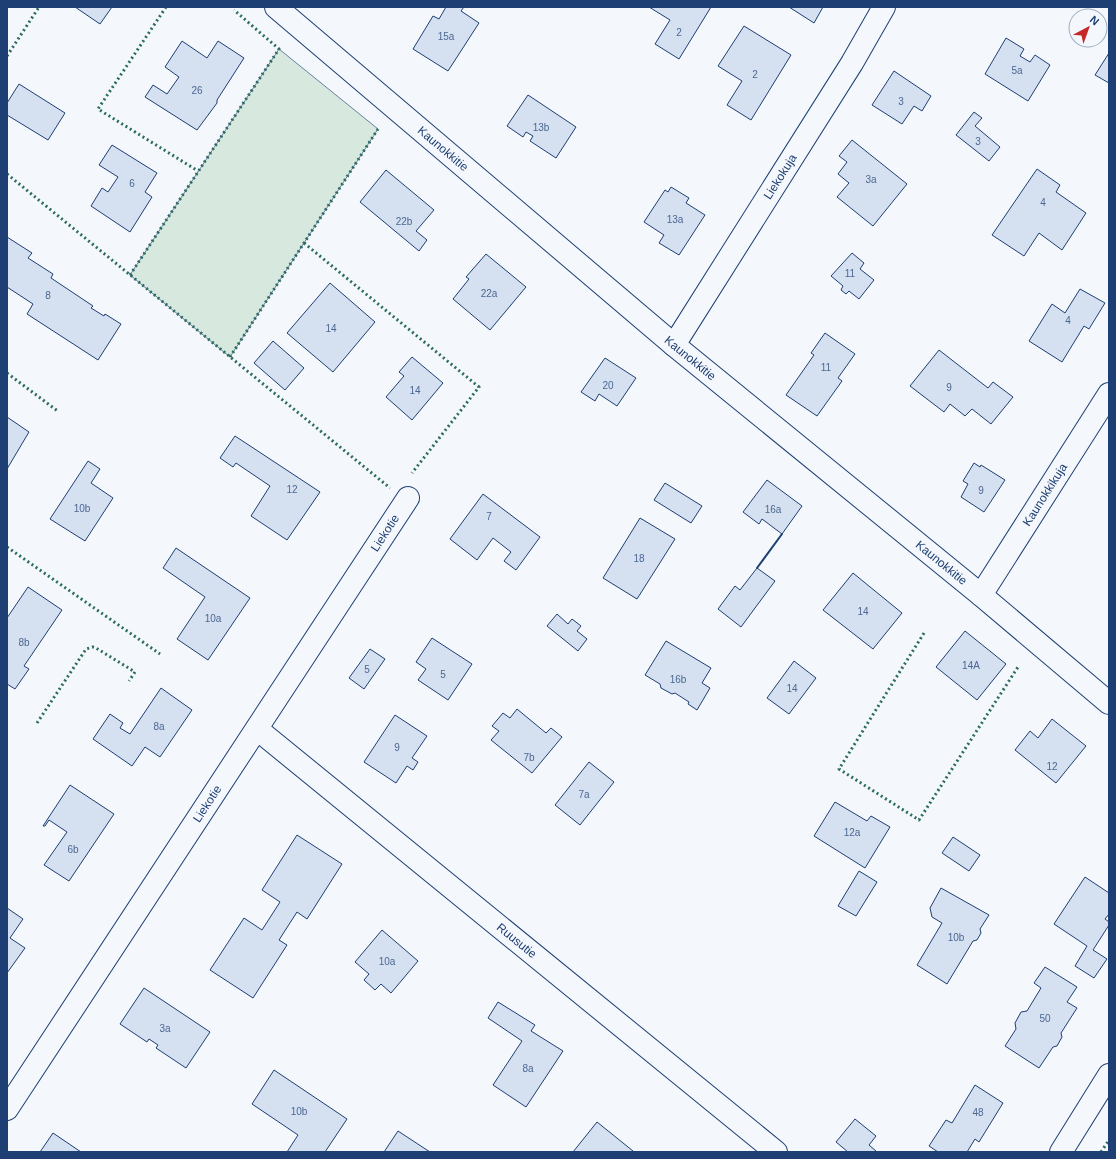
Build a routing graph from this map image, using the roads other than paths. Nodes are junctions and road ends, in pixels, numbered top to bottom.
1 (276, 7) edge
2 (884, 7) edge
3 (674, 345) junction
4 (1109, 394) edge
5 (408, 498) dead end
6 (981, 595) junction
7 (1109, 703) edge
8 (257, 729) junction
9 (1109, 1075) edge
10 (7, 1109) edge
11 (776, 1152) edge
12 (1061, 1152) edge

1 - 3 street, Kaunokkitie
2 - 3 street, Liekokuja
3 - 6 street, Kaunokkitie
4 - 6 street, Kaunokkikuja
5 - 8 street, Liekotie
6 - 7 street, Kaunokkitie
8 - 10 street, Liekotie
8 - 11 street, Ruusutie
9 - 12 street

